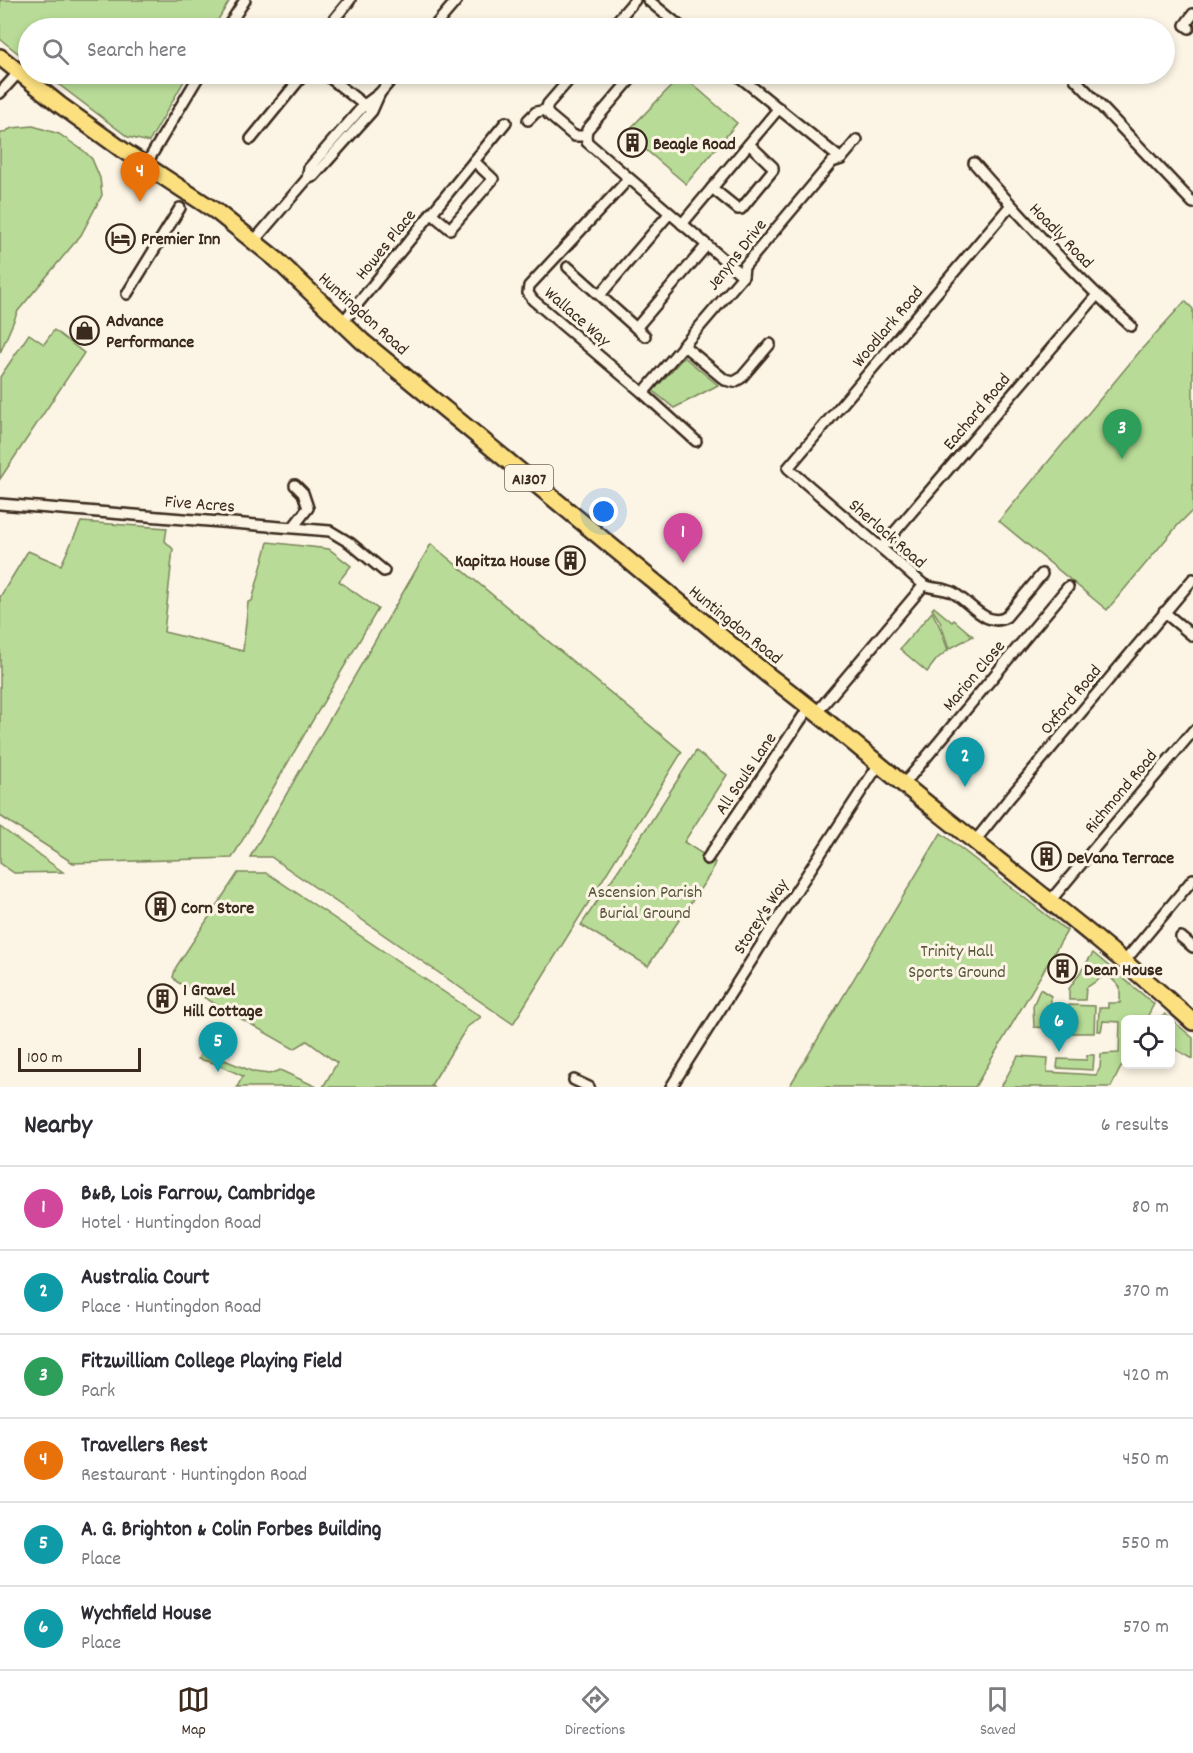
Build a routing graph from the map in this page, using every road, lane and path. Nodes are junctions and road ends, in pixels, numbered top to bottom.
1 (245, 0) edge
2 (350, 0) edge
3 (457, 0) edge
4 (635, 0) edge
5 (648, 0) edge
6 (1193, 14) edge
7 (233, 18) edge
8 (335, 18) edge
9 (442, 18) edge
10 (620, 18) edge
11 (668, 18) edge
12 (1189, 28) dead end
13 (6, 66) edge
14 (31, 84) edge
15 (194, 84) edge
16 (296, 84) edge
17 (338, 84) edge
18 (388, 84) edge
19 (565, 84) edge
20 (626, 84) edge
21 (748, 84) edge
22 (1080, 84) edge
23 (0, 93) edge
24 (368, 108) junction
25 (778, 108) junction
26 (546, 110) junction
27 (528, 120) dead end
28 (506, 122) dead end
29 (586, 136) junction
30 (251, 139) dead end
31 (857, 140) dead end
32 (749, 144) junction
33 (841, 159) junction
34 (474, 161) junction
35 (974, 163) dead end
36 (145, 166) junction
37 (626, 177) junction
38 (712, 188) junction
39 (1193, 203) edge
40 (1011, 205) junction
41 (180, 208) dead end
42 (431, 213) junction
43 (669, 214) junction
44 (682, 224) junction
45 (254, 241) junction
46 (707, 245) junction
47 (568, 267) dead end
48 (743, 276) junction
49 (127, 294) dead end
50 (600, 295) junction
51 (1096, 295) junction
52 (342, 323) junction
53 (1131, 326) dead end
54 (636, 328) junction
55 (645, 336) dead end
56 (770, 344) dead end
57 (683, 345) junction
58 (643, 393) junction
59 (696, 441) dead end
60 (788, 468) joint
61 (295, 485) dead end
62 (0, 504) edge
63 (294, 526) junction
64 (882, 548) junction
65 (384, 571) dead end
66 (1042, 574) dead end
67 (1193, 579) edge
68 (924, 585) junction
69 (1068, 587) dead end
70 (1164, 612) junction
71 (1193, 636) edge
72 (814, 709) junction
73 (1193, 731) edge
74 (879, 764) junction
75 (904, 784) junction
76 (975, 842) junction
77 (707, 859) dead end
78 (1193, 879) edge
79 (1050, 901) junction
80 (1181, 937) dead end
81 (1193, 946) edge
82 (1124, 962) junction
83 (1193, 1022) edge
84 (574, 1080) dead end
85 (589, 1087) edge
86 (671, 1087) edge

1 - 7 street
2 - 8 street
3 - 9 street
4 - 10 street
5 - 11 street
6 - 12 street
13 - 23 street
14 - 36 main road, Huntingdon Road / A1307
15 - 36 street
16 - 30 street
17 - 24 street
18 - 24 street
19 - 26 street
20 - 29 street
21 - 25 street
22 - 39 street
24 - 45 street
25 - 32 street
25 - 33 street
26 - 27 street
26 - 29 street
28 - 34 street, Howes Place
29 - 37 street
31 - 33 street, Jenyns Drive
32 - 38 street
32 - 38 street
33 - 48 street, Jenyns Drive
34 - 42 street, Howes Place
34 - 42 street, Howes Place
35 - 40 street, Hoadly Road
36 - 45 main road, Huntingdon Road / A1307
37 - 43 street
37 - 58 street, Wallace Way
38 - 44 street
40 - 51 street, Hoadly Road
40 - 60 street, Woodlark Road
41 - 49 street
42 - 52 street, Howes Place
43 - 44 street
43 - 50 street
44 - 46 street
45 - 52 main road, Huntingdon Road / A1307
46 - 48 street
46 - 54 street
47 - 50 street
48 - 57 street, Jenyns Drive
50 - 54 street
51 - 53 street, Hoadly Road
51 - 64 street, Eachard Road
52 - 72 main road, Huntingdon Road / A1307
54 - 55 street
56 - 57 street
57 - 58 street, Jenyns Drive
58 - 59 street, Wallace Way
60 - 64 street, Sherlock Road
61 - 63 street
62 - 63 street, Five Acres
63 - 65 street, Five Acres
64 - 68 street, Sherlock Road
66 - 68 street
67 - 70 street, Oxford Road
68 - 72 street, Sherlock Road
69 - 75 street, Marion Close
70 - 71 street
70 - 76 street, Oxford Road
72 - 74 main road, Huntingdon Road / A1307
72 - 77 street, All Souls Lane
73 - 79 street, Richmond Road
74 - 75 main road, Huntingdon Road / A1307
74 - 86 street, Storey's Way
75 - 76 main road, Huntingdon Road / A1307
76 - 79 main road, Huntingdon Road / A1307
78 - 82 street
79 - 82 main road, Huntingdon Road / A1307
80 - 81 street
82 - 83 main road, Huntingdon Road / A1307
84 - 85 street

